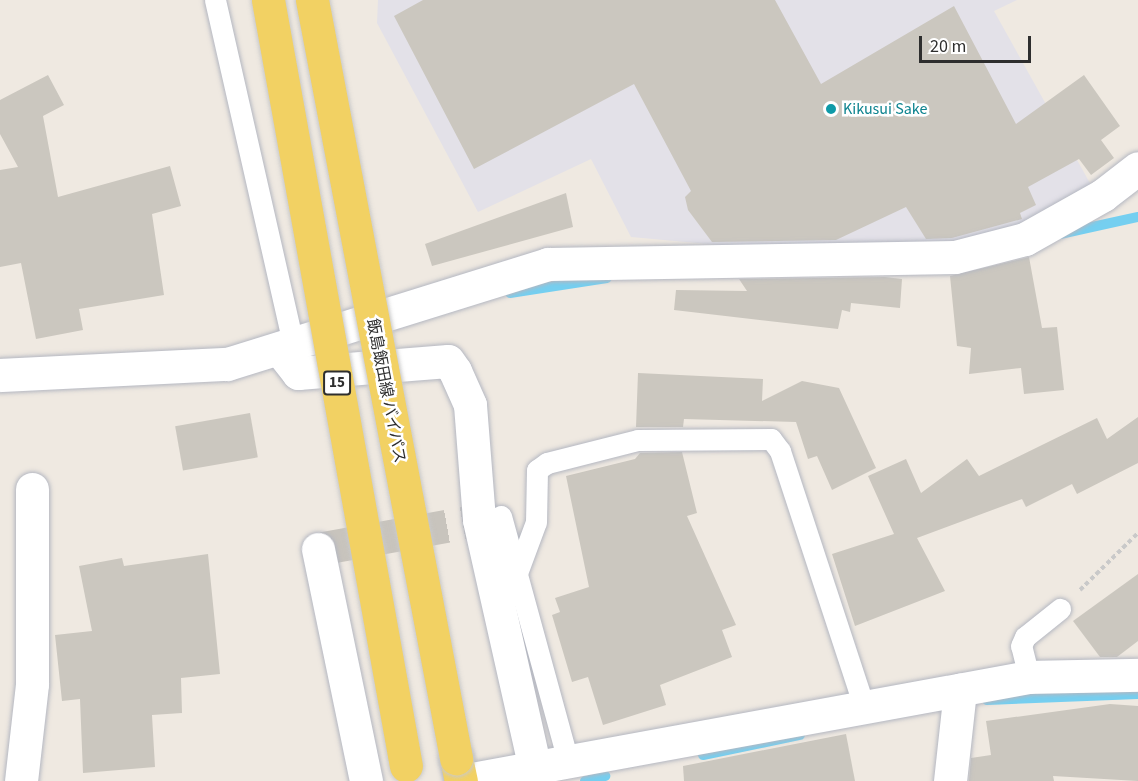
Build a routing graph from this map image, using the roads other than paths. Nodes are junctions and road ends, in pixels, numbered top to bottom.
1 (215, 0) edge
2 (268, 0) edge
3 (312, 0) edge
4 (1138, 168) edge
5 (287, 349) junction
6 (0, 375) edge
7 (32, 489) dead end
8 (501, 516) dead end
9 (318, 549) dead end
10 (517, 573) junction
11 (1060, 609) road end
12 (1138, 675) edge
13 (1029, 677) junction
14 (960, 690) junction
15 (864, 707) junction
16 (567, 761) junction
17 (535, 768) junction
18 (459, 773) edge
19 (407, 774) edge
20 (21, 781) edge
21 (366, 781) edge
22 (950, 781) edge

1 - 5 lane
2 - 19 main road, 15, bridge
3 - 18 main road, 飯島飯田線 バイパス, bridge
4 - 5 street
5 - 6 street
5 - 17 street
7 - 20 street
8 - 10 lane
9 - 21 street
10 - 15 lane
10 - 16 lane
11 - 13 lane
12 - 13 street
13 - 14 street
14 - 15 street
14 - 22 street
15 - 16 street
16 - 17 street
17 - 18 street

